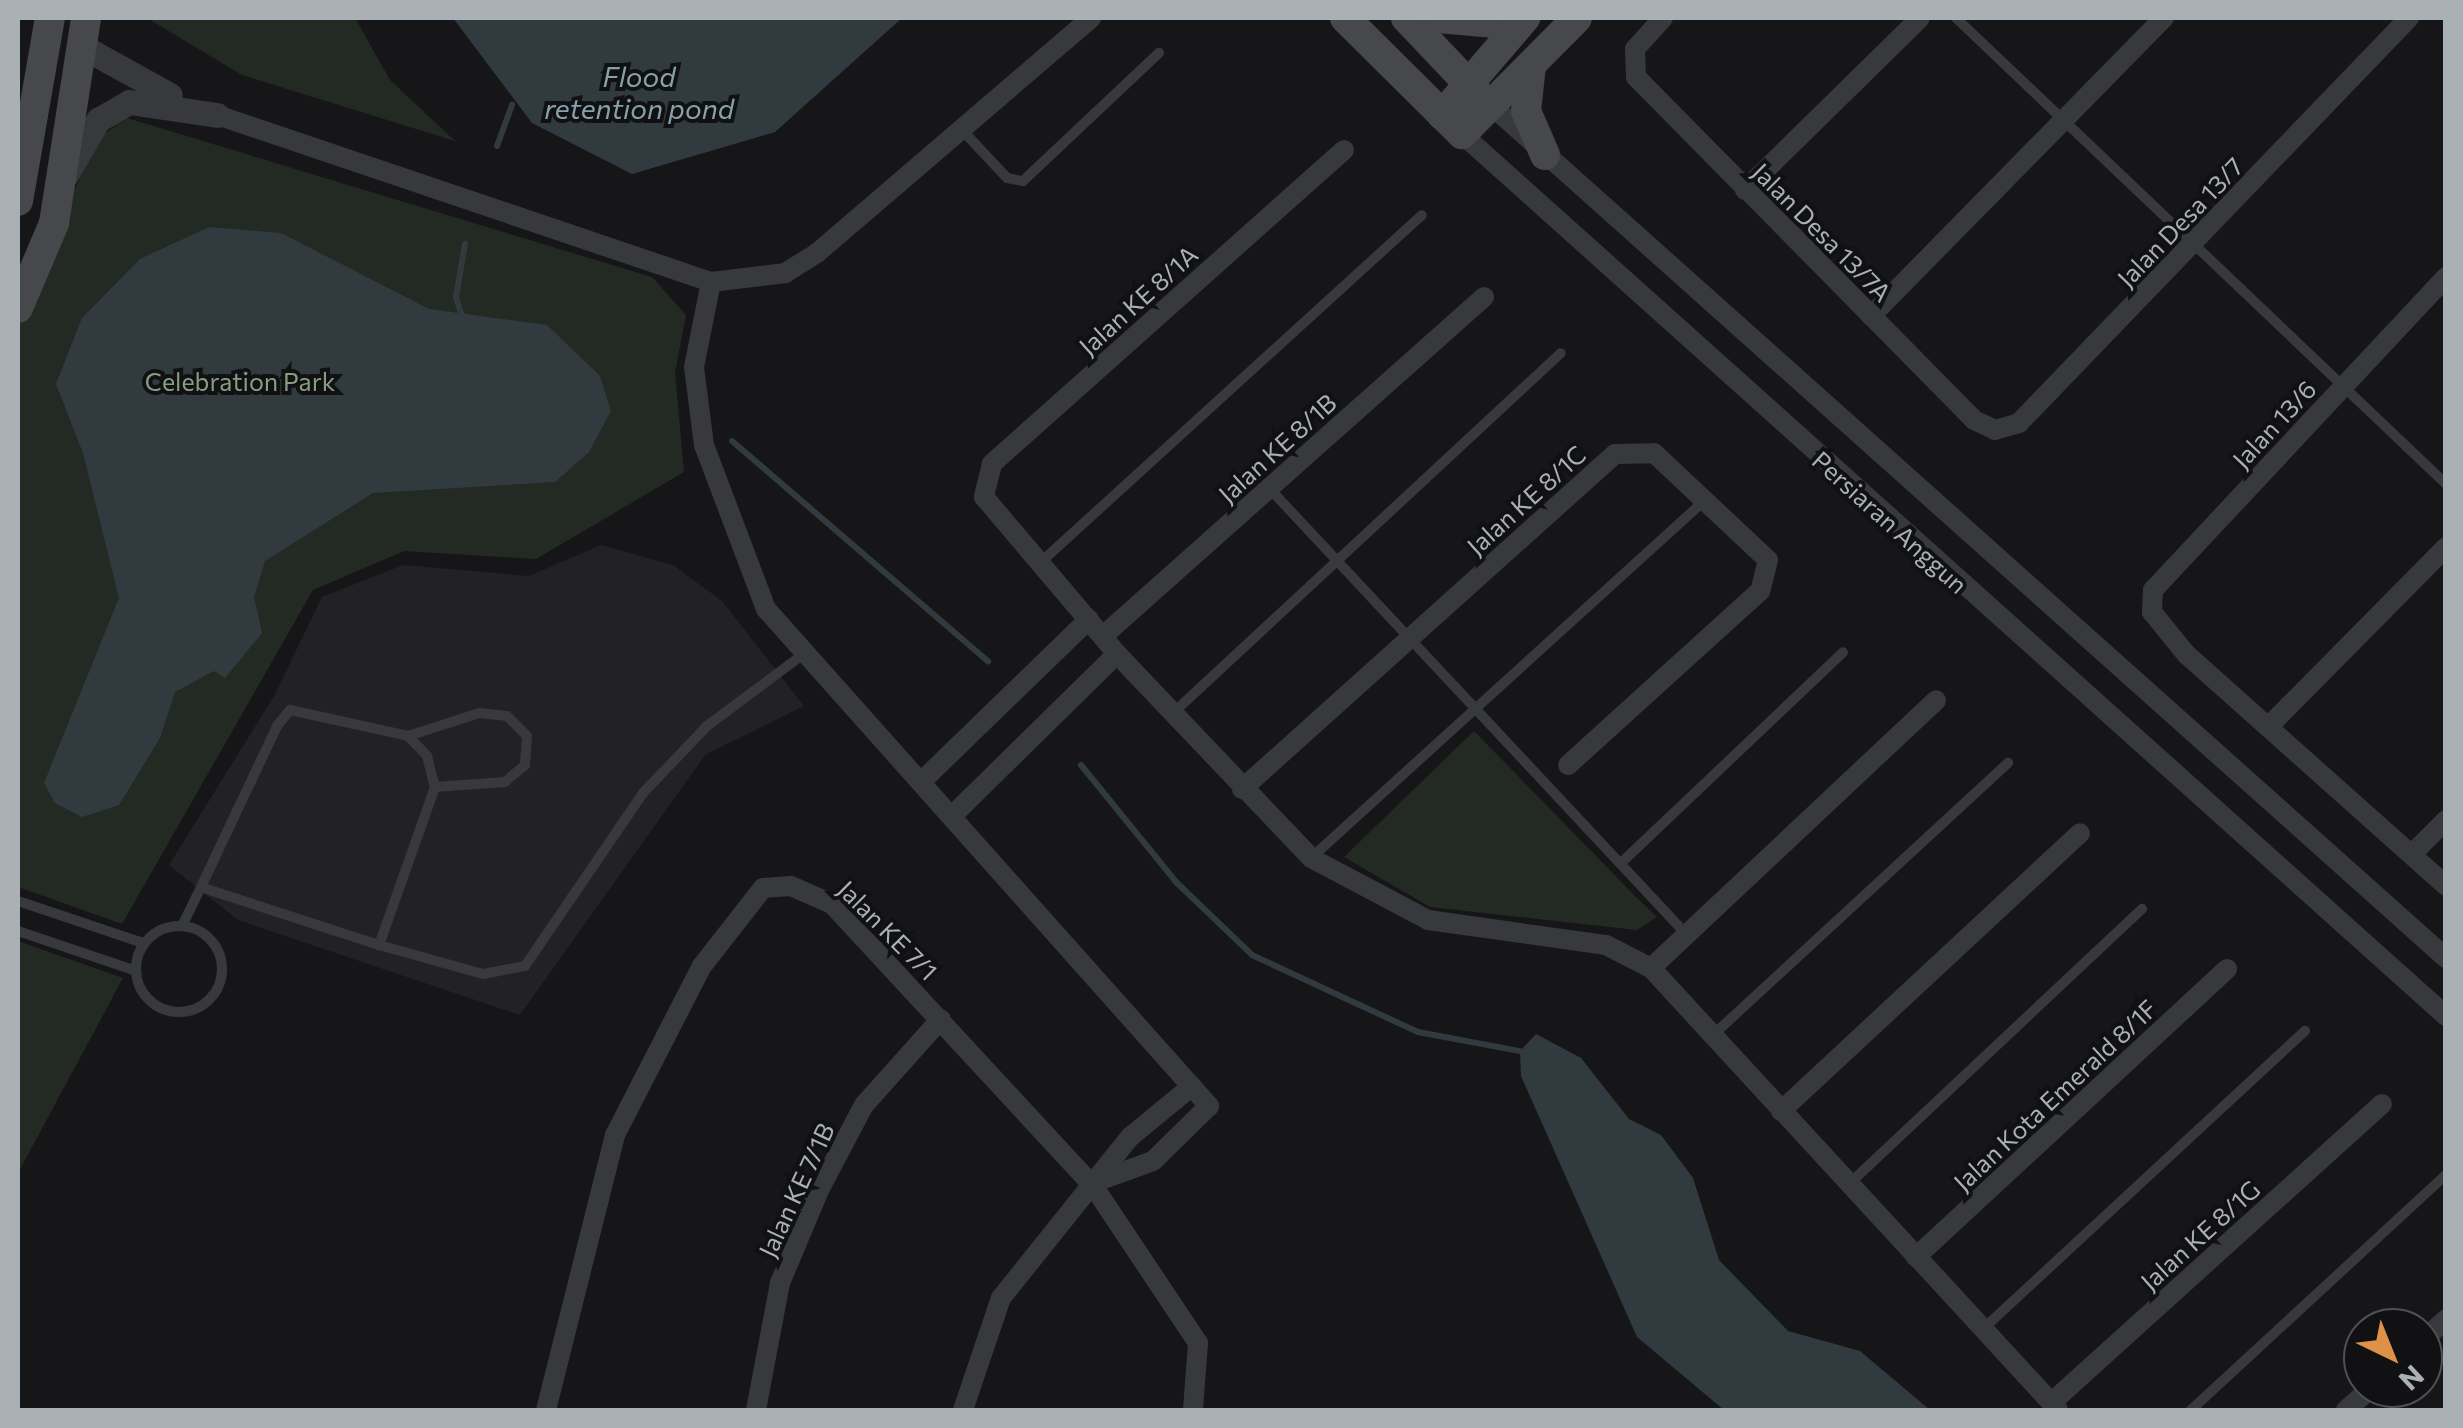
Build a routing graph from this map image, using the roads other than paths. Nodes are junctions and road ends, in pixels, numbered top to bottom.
1 (50, 18) edge
2 (1091, 18) edge
3 (1345, 18) edge
4 (1406, 18) edge
5 (1438, 18) edge
6 (1577, 18) edge
7 (1663, 18) edge
8 (1920, 18) edge
9 (1956, 18) edge
10 (2164, 18) edge
11 (2408, 18) edge
12 (1521, 21) edge
13 (84, 32) edge
14 (1159, 54) dead end
15 (1530, 66) junction
16 (1467, 86) junction
17 (39, 88) junction
18 (1492, 106) junction
19 (217, 114) junction
20 (2066, 122) junction
21 (1452, 124) junction
22 (964, 132) junction
23 (1344, 150) dead end
24 (1544, 155) junction
25 (65, 177) junction
26 (1745, 190) junction
27 (18, 201) edge
28 (1422, 215) dead end
29 (2194, 246) junction
30 (2446, 276) edge
31 (712, 282) junction
32 (1484, 298) dead end
33 (18, 308) edge
34 (1871, 316) junction
35 (1561, 354) dead end
36 (2343, 386) junction
37 (1974, 420) joint
38 (2446, 484) edge
39 (1269, 488) junction
40 (1704, 501) junction
41 (2446, 546) edge
42 (1041, 562) junction
43 (1335, 563) junction
44 (1090, 620) junction
45 (1103, 636) junction
46 (1410, 638) junction
47 (1842, 652) dead end
48 (806, 653) junction
49 (1117, 654) junction
50 (1936, 700) dead end
51 (1483, 709) junction
52 (1173, 714) junction
53 (2272, 724) junction
54 (408, 736) junction
55 (2008, 763) dead end
56 (1568, 765) dead end
57 (923, 780) junction
58 (435, 787) junction
59 (1242, 789) junction
60 (955, 812) junction
61 (2446, 820) edge
62 (2080, 834) dead end
63 (2414, 853) junction
64 (1311, 858) junction
65 (1620, 863) junction
66 (2446, 886) edge
67 (201, 887) junction
68 (18, 901) edge
69 (2142, 909) dead end
70 (182, 926) junction
71 (18, 931) edge
72 (1688, 936) junction
73 (143, 943) junction
74 (379, 945) junction
75 (2446, 958) edge
76 (1651, 968) junction
77 (2227, 970) dead end
78 (136, 971) junction
79 (2446, 1016) edge
80 (940, 1019) junction
81 (2304, 1031) dead end
82 (1712, 1036) junction
83 (1192, 1086) junction
84 (2382, 1104) dead end
85 (1781, 1111) junction
86 (2446, 1175) edge
87 (1100, 1183) junction
88 (1848, 1184) junction
89 (1916, 1257) junction
90 (1982, 1329) junction
91 (2055, 1407) edge
92 (546, 1410) edge
93 (756, 1410) edge
94 (963, 1410) edge
95 (1193, 1410) edge
96 (2191, 1410) edge

1 - 17 main road
2 - 22 street
3 - 21 main road, Persiaran Anggun
4 - 16 main road, Persiaran Anggun
5 - 12 main road
6 - 15 main road
7 - 26 street, Jalan Desa 13/7A
8 - 26 street
9 - 20 lane
10 - 20 street
11 - 29 street, Jalan Desa 13/7
12 - 16 main road
13 - 17 main road
13 - 19 street
13 - 25 main road
14 - 22 lane
15 - 18 main road
15 - 24 main road
16 - 18 main road, Persiaran Anggun
16 - 21 main road
17 - 27 main road
18 - 21 main road
18 - 24 street, Persiaran Anggun
19 - 25 street
19 - 31 street
20 - 29 lane
20 - 34 street
21 - 79 street, Persiaran Anggun
22 - 31 street
23 - 42 street, Jalan KE 8/1A
24 - 75 street, Persiaran Anggun
25 - 33 main road
26 - 34 street, Jalan Desa 13/7A
28 - 42 lane
29 - 36 lane
29 - 37 street, Jalan Desa 13/7
30 - 36 street, Jalan 13/6
31 - 48 street
32 - 39 street, Jalan KE 8/1B
34 - 37 street, Jalan Desa 13/7A
35 - 43 lane
36 - 38 lane
36 - 53 street, Jalan 13/6
39 - 43 lane
39 - 45 street, Jalan KE 8/1B
40 - 46 street, Jalan KE 8/1C
40 - 51 lane
40 - 56 street, Jalan KE 8/1C
41 - 53 street
42 - 44 street
43 - 46 lane
43 - 52 lane
44 - 45 street
44 - 57 street
45 - 49 street
46 - 51 lane
46 - 59 street, Jalan KE 8/1C
47 - 65 lane
48 - 57 street
48 - 74 lane
49 - 52 street
49 - 60 street
50 - 72 street
51 - 64 lane
51 - 65 lane
52 - 59 street
53 - 63 street
54 - 58 lane
54 - 58 lane
54 - 67 lane
55 - 82 lane
57 - 60 street
58 - 74 lane
59 - 64 street
60 - 83 street
61 - 63 street
62 - 85 street
63 - 66 street
64 - 76 street
65 - 72 lane
67 - 70 lane
67 - 74 lane
68 - 73 lane
69 - 88 lane
70 - 73 lane
70 - 78 lane
71 - 78 lane
72 - 76 street
73 - 78 lane
76 - 82 street
77 - 89 street, Jalan Kota Emerald 8/1F
80 - 87 street, Jalan KE 7/1
80 - 92 street, Jalan KE 7/1
80 - 93 street, Jalan KE 7/1B
81 - 90 lane
82 - 85 street
83 - 87 street
83 - 87 street
84 - 91 street, Jalan KE 8/1G
85 - 88 street
86 - 96 lane
87 - 94 street
87 - 95 street, Jalan KE 7/1
88 - 89 street
89 - 90 street
90 - 91 street

